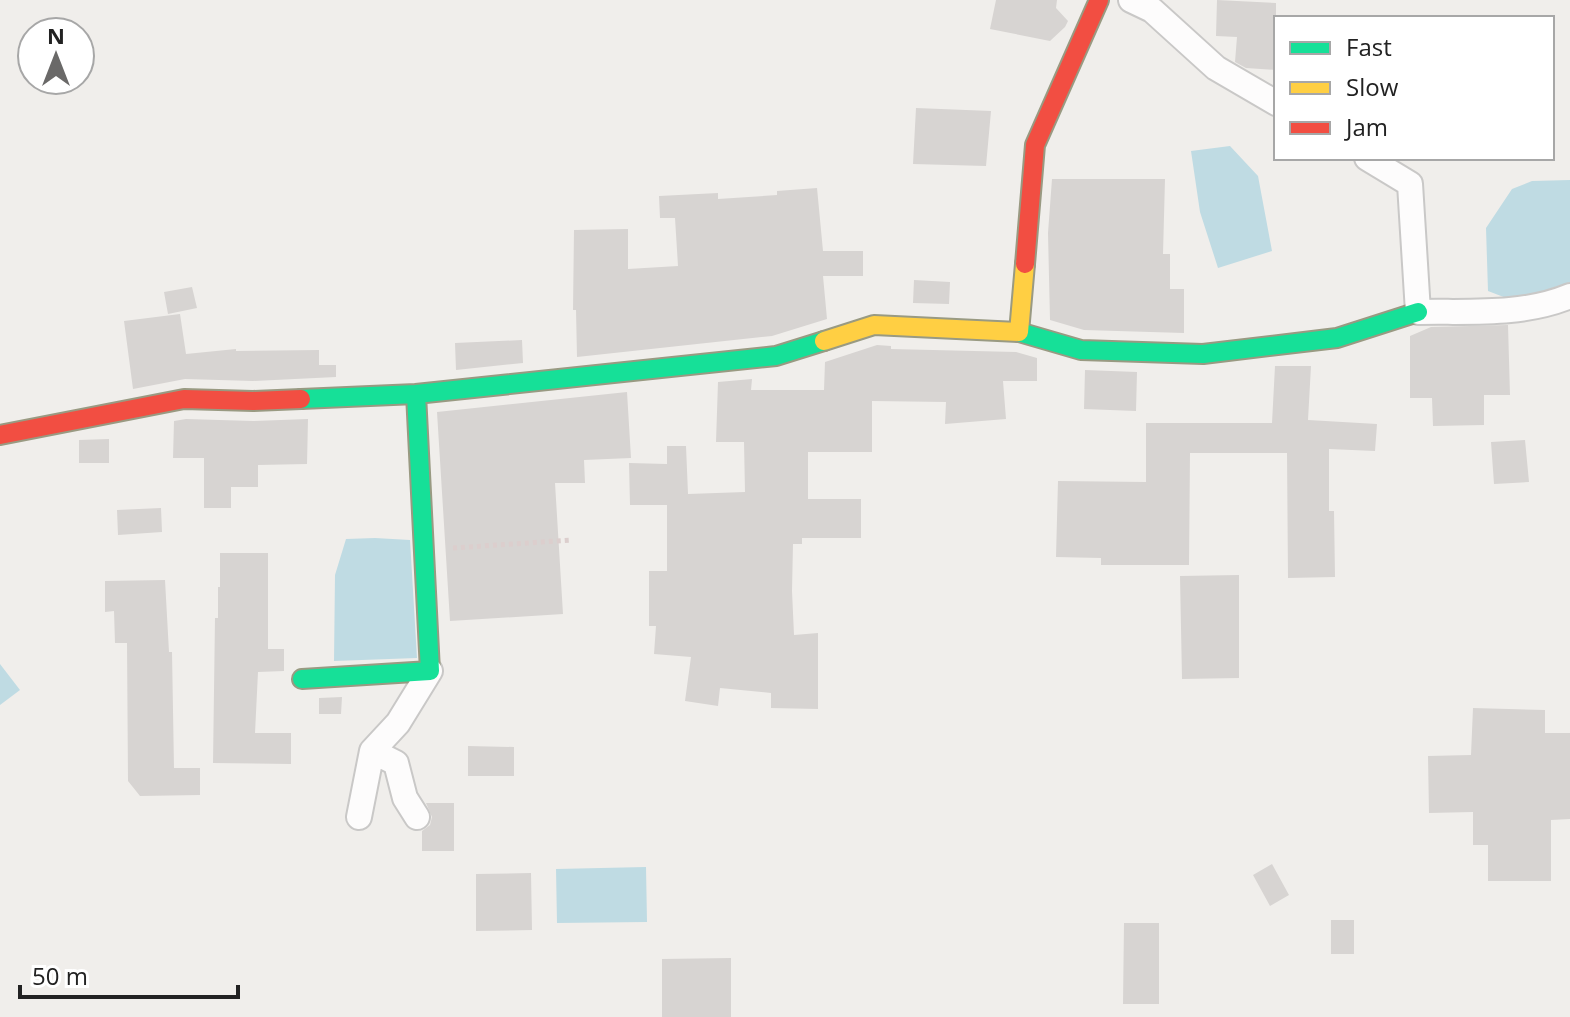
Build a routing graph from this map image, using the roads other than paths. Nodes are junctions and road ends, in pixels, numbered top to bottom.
1 (1099, 0) edge
2 (1131, 0) edge
3 (1274, 102) edge
4 (1370, 160) edge
5 (1570, 296) edge
6 (1418, 312) junction
7 (1019, 332) junction
8 (416, 394) junction
9 (0, 435) edge
10 (430, 671) junction
11 (302, 679) dead end
12 (372, 751) junction
13 (359, 817) dead end
14 (417, 817) dead end

1 - 7 street
2 - 3 street
4 - 6 street
5 - 6 street
6 - 7 street
7 - 8 street
8 - 9 street
8 - 10 street
10 - 11 street
10 - 12 street
12 - 13 street
12 - 14 street

